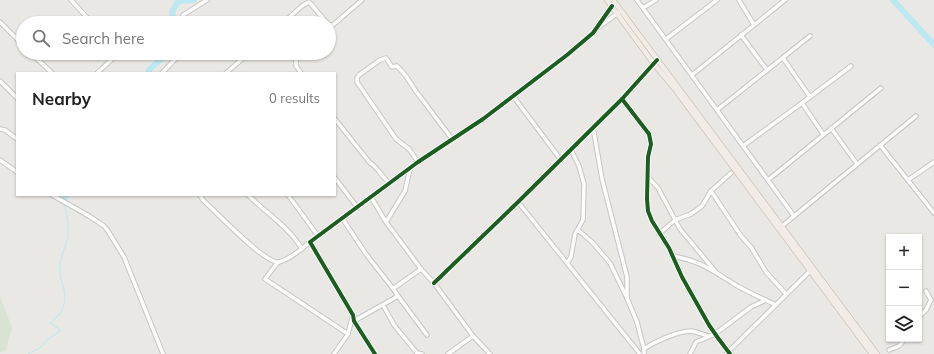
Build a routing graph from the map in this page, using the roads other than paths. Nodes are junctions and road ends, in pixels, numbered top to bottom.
1 (71, 0) edge
2 (206, 0) edge
3 (362, 0) edge
4 (607, 0) edge
5 (613, 0) edge
6 (637, 0) edge
7 (656, 0) edge
8 (717, 0) edge
9 (739, 0) edge
10 (785, 0) edge
11 (612, 6) junction
12 (642, 8) junction
13 (619, 12) junction
14 (86, 16) edge
15 (183, 16) edge
16 (291, 16) edge
17 (321, 16) edge
18 (0, 22) edge
19 (336, 22) edge
20 (754, 25) junction
21 (597, 29) junction
22 (741, 35) junction
23 (810, 36) dead end
24 (16, 38) edge
25 (666, 39) junction
26 (783, 58) junction
27 (39, 60) edge
28 (111, 60) edge
29 (174, 60) edge
30 (241, 60) edge
31 (296, 60) edge
32 (656, 62) junction
33 (851, 66) dead end
34 (767, 70) junction
35 (51, 72) edge
36 (97, 72) edge
37 (163, 72) edge
38 (227, 72) edge
39 (300, 72) edge
40 (692, 75) junction
41 (0, 82) edge
42 (881, 88) dead end
43 (513, 96) junction
44 (16, 97) edge
45 (810, 97) junction
46 (622, 99) junction
47 (802, 103) junction
48 (717, 110) junction
49 (916, 116) dead end
50 (336, 120) edge
51 (594, 127) junction
52 (831, 128) junction
53 (0, 129) edge
54 (823, 134) junction
55 (16, 138) edge
56 (452, 139) junction
57 (880, 145) junction
58 (743, 146) junction
59 (571, 150) junction
60 (0, 160) edge
61 (561, 160) junction
62 (418, 162) junction
63 (934, 162) edge
64 (857, 164) junction
65 (410, 169) junction
66 (16, 171) edge
67 (731, 173) dead end
68 (648, 177) junction
69 (336, 179) edge
70 (768, 180) junction
71 (908, 180) junction
72 (390, 183) junction
73 (710, 191) junction
74 (54, 196) edge
75 (201, 196) edge
76 (249, 196) edge
77 (289, 196) edge
78 (371, 197) junction
79 (518, 202) junction
80 (357, 207) junction
81 (934, 213) edge
82 (794, 216) junction
83 (342, 218) junction
84 (675, 220) junction
85 (386, 222) junction
86 (782, 226) junction
87 (578, 230) junction
88 (659, 234) junction
89 (318, 236) junction
90 (310, 242) junction
91 (302, 249) junction
92 (672, 256) junction
93 (278, 262) junction
94 (567, 263) junction
95 (421, 269) junction
96 (715, 271) junction
97 (810, 271) junction
98 (434, 283) junction
99 (394, 290) junction
100 (926, 291) dead end
101 (786, 294) junction
102 (398, 296) junction
103 (627, 298) junction
104 (766, 300) junction
105 (383, 304) junction
106 (776, 305) junction
107 (922, 314) edge
108 (353, 315) junction
109 (354, 321) junction
110 (348, 334) junction
111 (715, 334) junction
112 (427, 335) dead end
113 (473, 336) junction
114 (709, 336) junction
115 (903, 342) edge
116 (644, 349) junction
117 (889, 350) dead end
118 (728, 353) edge
119 (163, 354) edge
120 (334, 354) edge
121 (375, 354) edge
122 (422, 354) edge
123 (448, 354) edge
124 (490, 354) edge
125 (640, 354) edge
126 (644, 354) edge
127 (690, 354) edge
128 (872, 354) edge
129 (877, 354) edge

1 - 14 street
2 - 15 street
3 - 19 street
4 - 11 main road
5 - 13 main road
6 - 12 street
7 - 12 street
8 - 25 street
9 - 20 street
10 - 20 street
11 - 13 main road
11 - 21 street
12 - 25 street
13 - 21 street
13 - 32 main road
16 - 17 street
18 - 24 street
20 - 22 street
21 - 43 street
22 - 34 street
22 - 40 street
23 - 26 street
25 - 40 street
26 - 34 street
26 - 45 street
27 - 35 street
28 - 36 street
29 - 37 street
30 - 38 street
31 - 39 street
32 - 46 street
32 - 86 main road
32 - 97 main road
33 - 45 street
34 - 48 street
40 - 48 street
41 - 44 street
42 - 52 street
43 - 56 street
43 - 61 street
45 - 47 street
46 - 51 street
46 - 68 street
47 - 54 street
47 - 58 street
48 - 58 street
49 - 57 street
50 - 72 street
51 - 59 street
51 - 103 street
52 - 54 street
52 - 64 street
53 - 55 street
54 - 70 street
56 - 62 street
56 - 62 street
57 - 64 street
57 - 71 street
58 - 70 street
59 - 61 street
59 - 87 street
60 - 66 street
61 - 79 street
62 - 65 street
63 - 71 street
64 - 82 street
65 - 72 street
65 - 85 street
67 - 73 street
68 - 84 street
68 - 88 street
69 - 80 street
70 - 82 street
71 - 81 street
72 - 78 street
73 - 84 street
73 - 101 street
74 - 119 street
75 - 93 street
76 - 91 street
77 - 89 street
78 - 80 street
78 - 85 street
79 - 94 street
79 - 98 street
80 - 83 street
82 - 86 street
83 - 89 street
83 - 99 street
84 - 88 street
84 - 96 street
85 - 95 street
86 - 129 main road
87 - 94 street
87 - 103 street
88 - 92 street
89 - 90 street
90 - 91 street
90 - 108 street
91 - 93 street
92 - 96 street
92 - 111 street
93 - 110 street
94 - 125 street
95 - 98 street
95 - 99 street
96 - 104 street
97 - 101 street
97 - 128 main road
98 - 113 street
99 - 102 street
100 - 107 street
101 - 106 street
102 - 105 street
102 - 112 street
103 - 116 street
104 - 106 street
104 - 111 street
105 - 109 street
105 - 122 street
106 - 118 street
108 - 109 street
108 - 110 street
109 - 121 street
110 - 120 street
111 - 114 street
111 - 118 street
113 - 123 street
113 - 124 street
114 - 116 street
114 - 127 street
115 - 117 street
116 - 126 street

